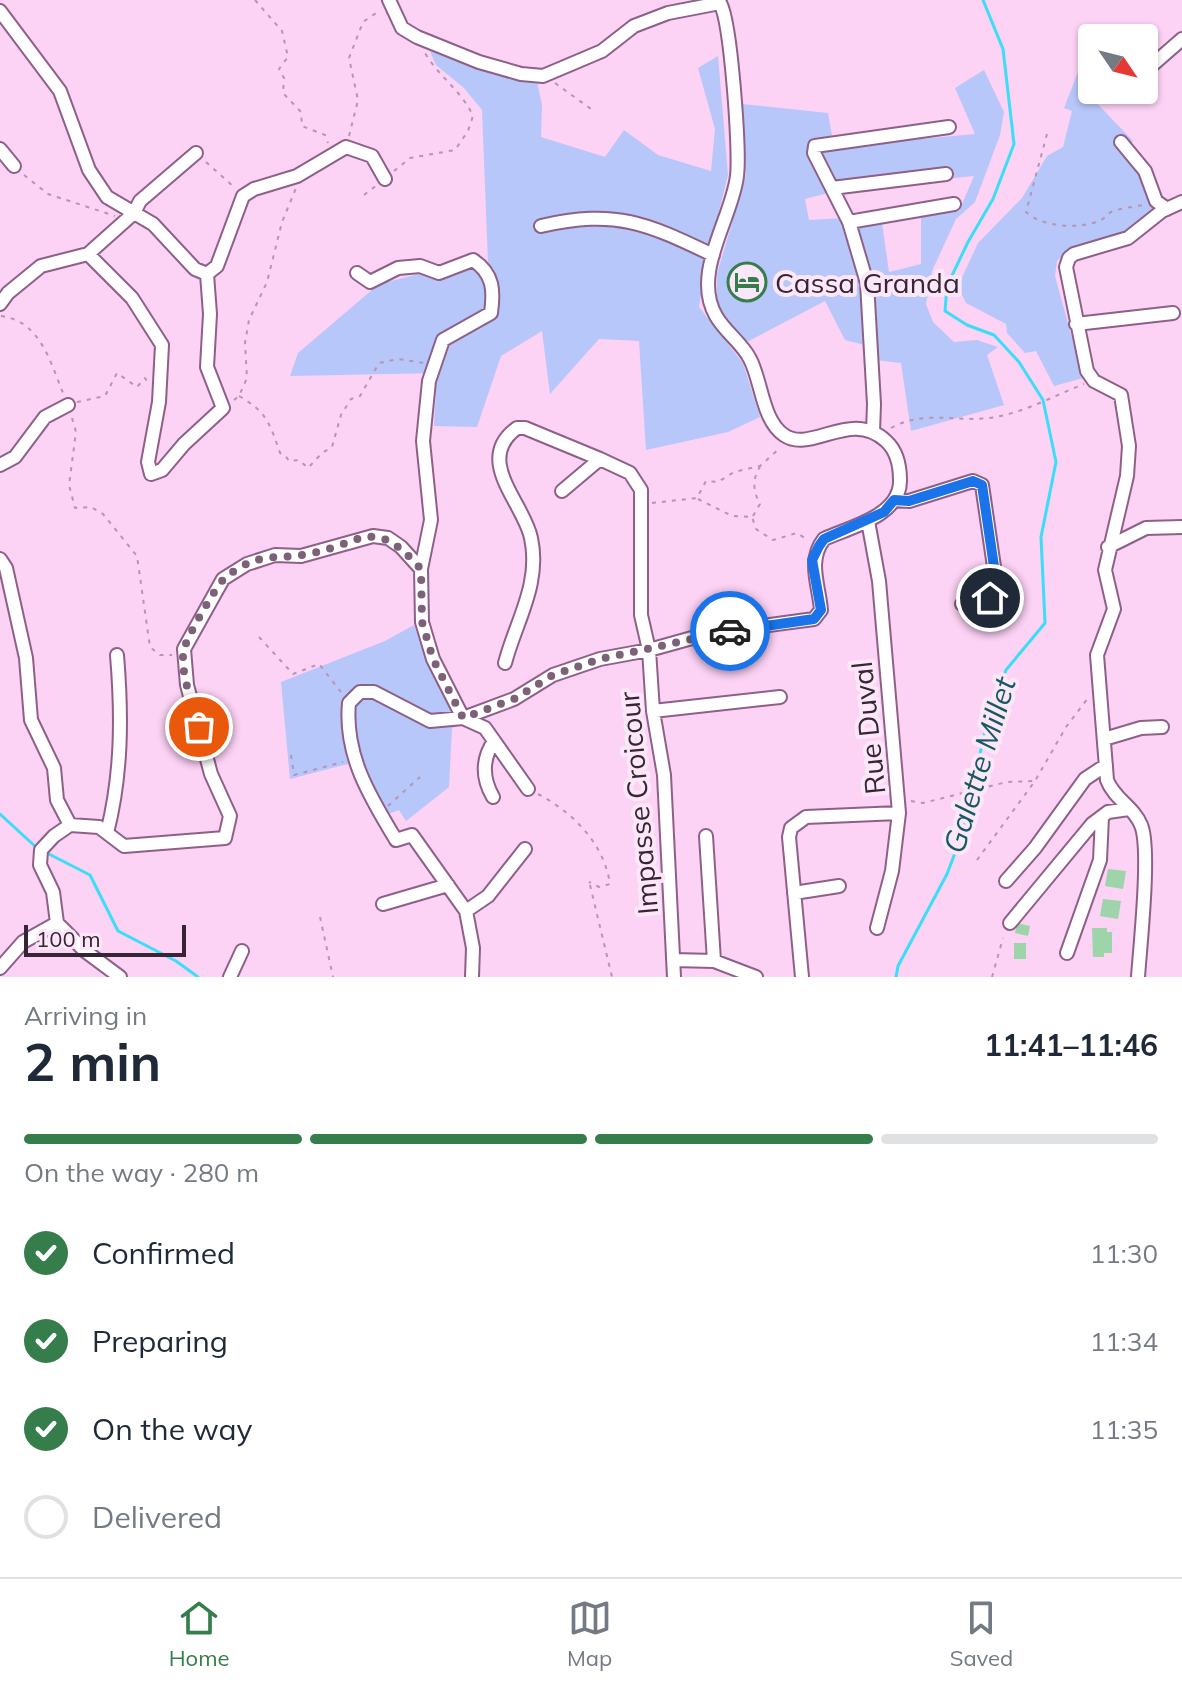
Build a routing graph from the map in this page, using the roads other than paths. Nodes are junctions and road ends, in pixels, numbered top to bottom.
1 (389, 1) edge
2 (721, 1) edge
3 (0, 11) edge
4 (1182, 39) edge
5 (1158, 60) edge
6 (949, 127) dead end
7 (1121, 142) dead end
8 (0, 149) edge
9 (196, 153) road end
10 (14, 166) road end
11 (946, 174) dead end
12 (385, 179) road end
13 (832, 188) junction
14 (1182, 202) edge
15 (954, 204) dead end
16 (1165, 210) junction
17 (130, 216) junction
18 (849, 222) junction
19 (541, 226) dead end
20 (88, 254) junction
21 (713, 255) junction
22 (357, 273) dead end
23 (207, 274) junction
24 (0, 304) edge
25 (1173, 313) dead end
26 (1076, 324) junction
27 (68, 405) road end
28 (876, 433) junction
29 (600, 459) junction
30 (0, 465) edge
31 (562, 491) dead end
32 (894, 500) junction
33 (868, 521) junction
34 (1182, 527) edge
35 (1108, 547) junction
36 (0, 559) edge
37 (421, 569) junction
38 (962, 604) dead end
39 (649, 650) junction
40 (117, 655) dead end
41 (505, 663) dead end
42 (780, 697) dead end
43 (653, 711) junction
44 (463, 718) junction
45 (1162, 727) dead end
46 (1104, 739) junction
47 (494, 741) junction
48 (1106, 765) junction
49 (528, 789) road end
50 (493, 797) dead end
51 (900, 806) junction
52 (1129, 809) junction
53 (1105, 814) junction
54 (70, 825) junction
55 (107, 833) junction
56 (706, 836) dead end
57 (525, 849) dead end
58 (1006, 881) dead end
59 (448, 885) junction
60 (839, 886) dead end
61 (794, 893) junction
62 (383, 904) dead end
63 (466, 911) junction
64 (57, 923) junction
65 (1010, 923) dead end
66 (877, 928) dead end
67 (242, 951) dead end
68 (1067, 953) dead end
69 (673, 960) junction
70 (714, 961) junction
71 (0, 968) edge
72 (752, 976) edge
73 (120, 977) edge
74 (230, 977) edge
75 (472, 977) edge
76 (674, 977) edge
77 (802, 977) edge
78 (1138, 977) edge

1 - 2 street
2 - 21 street
3 - 17 street
4 - 5 street
6 - 13 street
7 - 16 street
8 - 10 street
9 - 17 street
11 - 13 street
12 - 23 street
13 - 18 street
14 - 16 street
15 - 18 street
16 - 26 street
17 - 20 street
17 - 23 street
18 - 28 street
19 - 21 street
20 - 23 street
20 - 24 street
21 - 28 street
22 - 37 street
25 - 26 street
26 - 35 street
27 - 30 street
28 - 32 street
29 - 31 street
29 - 39 street, Impasse Croicour
29 - 41 street, Impasse Croicour
32 - 33 street
32 - 38 street
33 - 39 street
33 - 51 street, Rue Duval
34 - 35 street
35 - 46 street
36 - 54 street
37 - 44 street
37 - 55 street
39 - 43 street, Impasse Croicour
39 - 44 street
40 - 55 street
42 - 43 street
43 - 69 street, Impasse Croicour
44 - 47 street
44 - 59 street
45 - 46 street
46 - 48 street
47 - 49 street
47 - 50 street
48 - 52 street
48 - 58 street
51 - 61 street, Rue Duval
51 - 66 street
52 - 53 street
52 - 78 street
53 - 65 street
53 - 68 street
54 - 55 street
54 - 64 street
56 - 70 street
57 - 63 street
59 - 62 street
59 - 63 street
60 - 61 street
61 - 77 street, Rue Duval
63 - 75 street
64 - 71 street
64 - 73 street
67 - 74 street
69 - 70 street
69 - 76 street, Impasse Croicour
70 - 72 street

